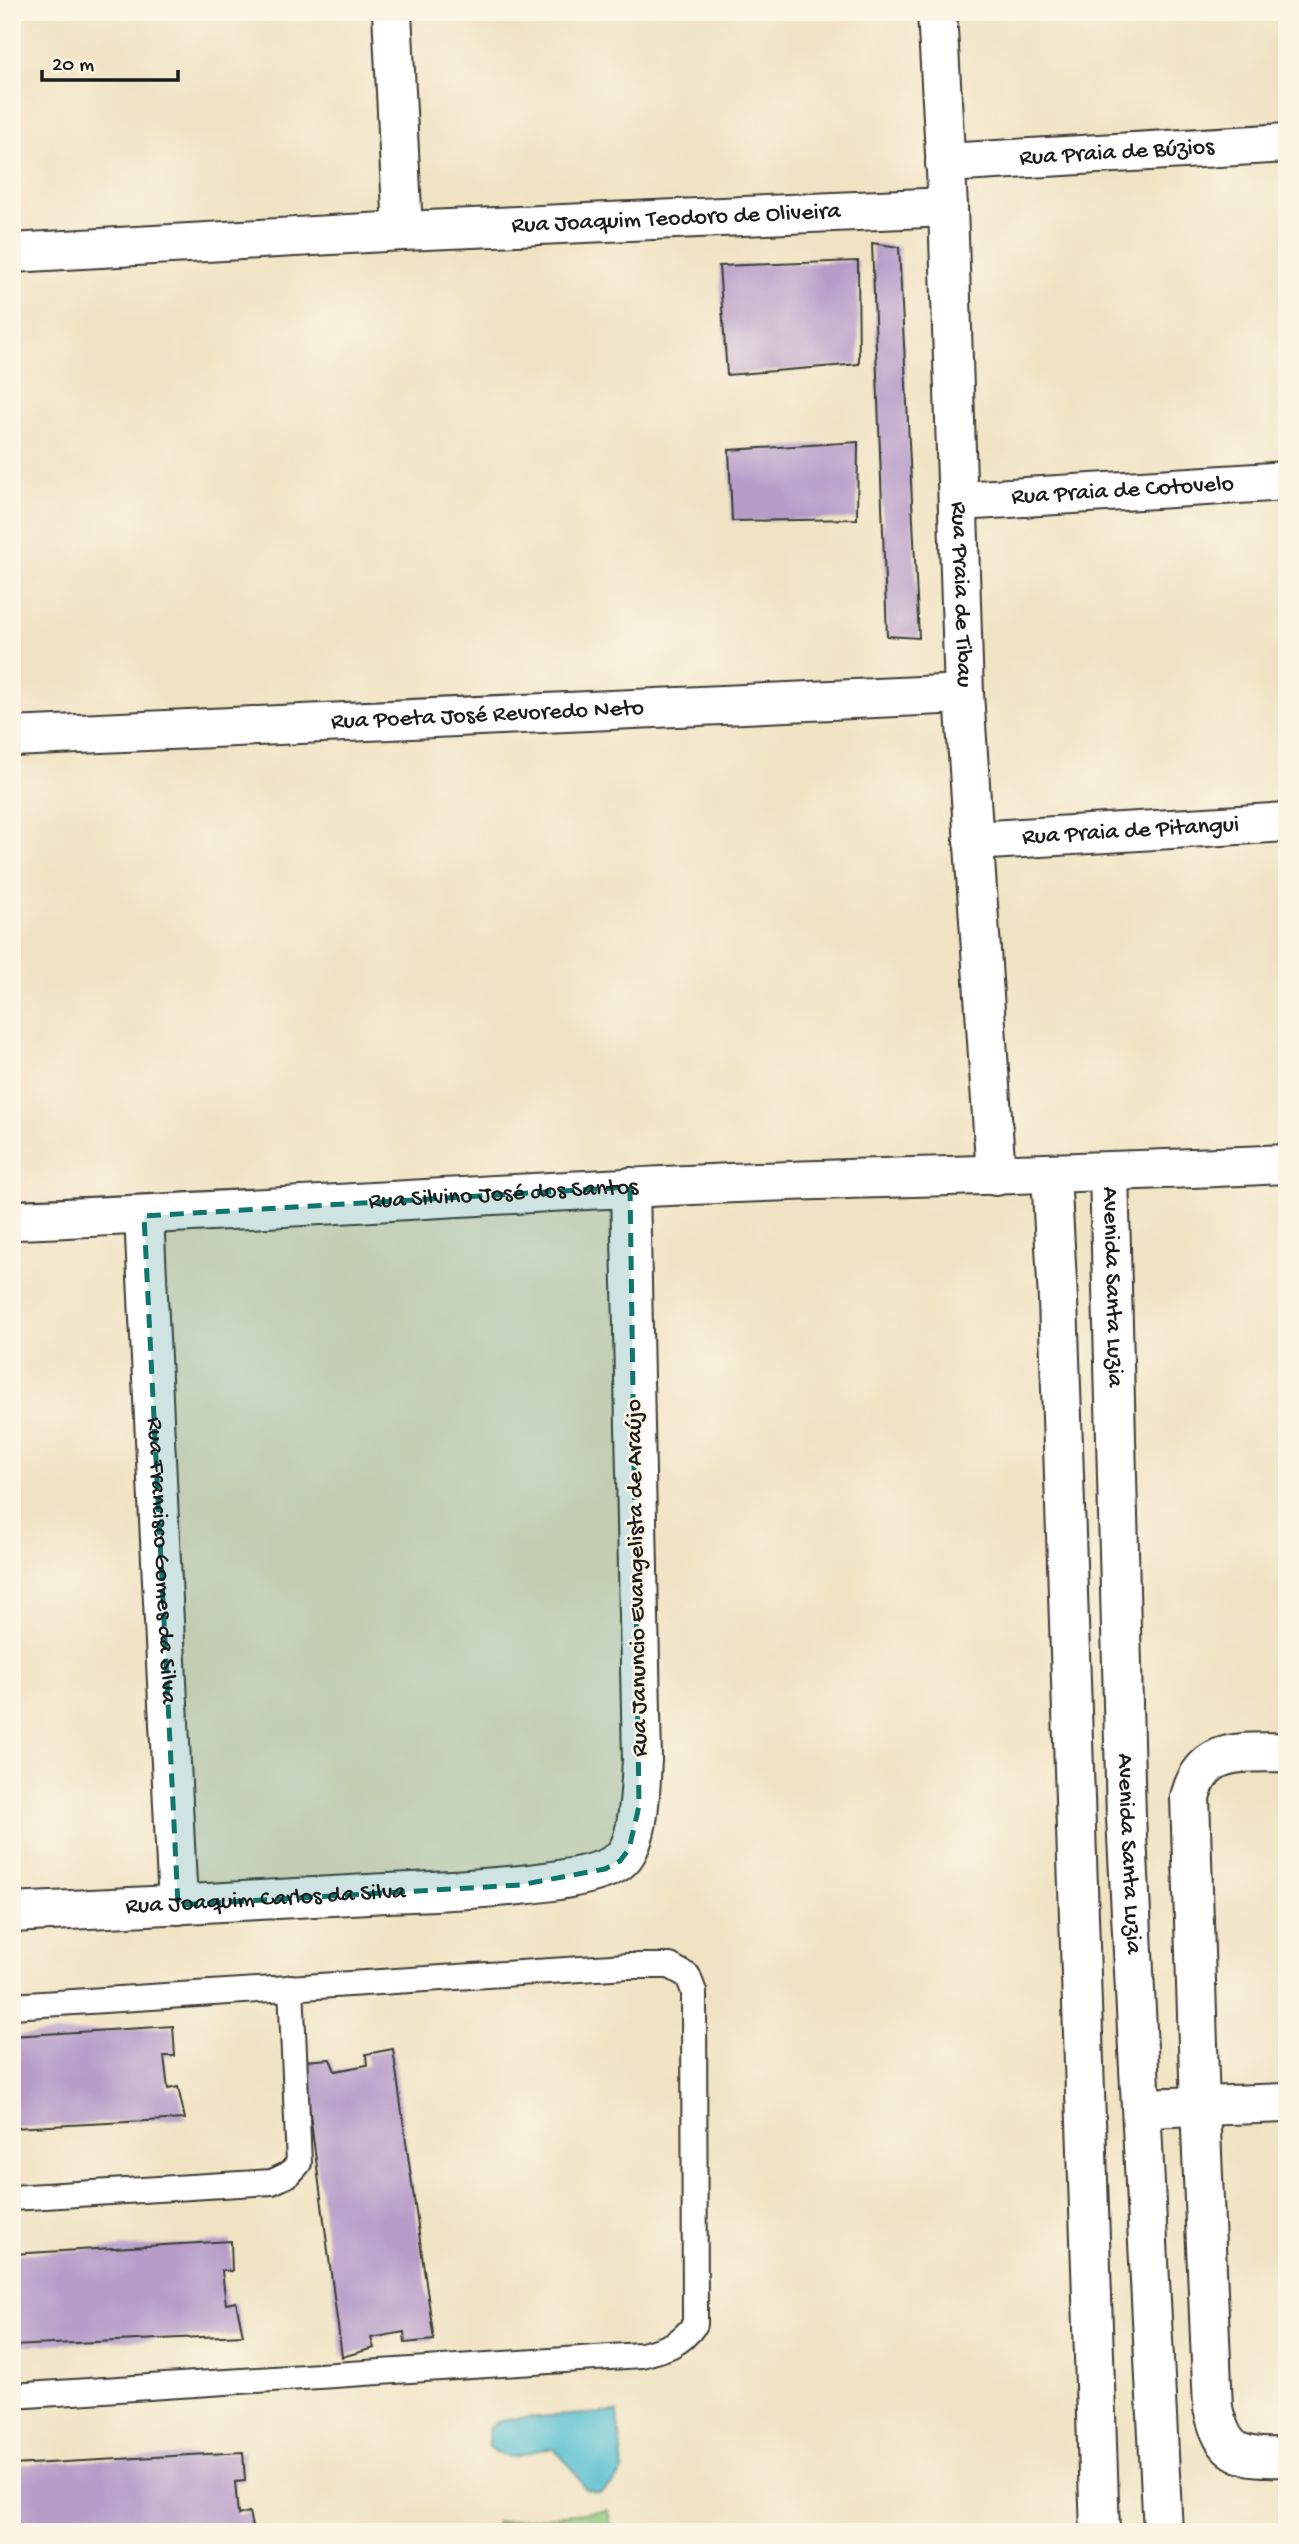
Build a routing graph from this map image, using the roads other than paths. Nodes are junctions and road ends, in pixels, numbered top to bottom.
1 (391, 12) edge
2 (937, 12) edge
3 (1287, 143) edge
4 (945, 163) junction
5 (948, 207) junction
6 (404, 231) junction
7 (12, 253) edge
8 (1287, 481) edge
9 (959, 501) junction
10 (964, 694) junction
11 (12, 737) edge
12 (1287, 822) edge
13 (973, 841) junction
14 (1287, 1164) edge
15 (1109, 1173) junction
16 (1051, 1174) junction
17 (996, 1176) junction
18 (630, 1187) junction
19 (144, 1216) junction
20 (12, 1220) edge
21 (1287, 1752) edge
22 (520, 1885) joint
23 (178, 1905) junction
24 (12, 1913) edge
25 (291, 1987) junction
26 (12, 2006) edge
27 (1287, 2103) edge
28 (1200, 2106) junction
29 (1142, 2108) junction
30 (12, 2198) edge
31 (12, 2396) edge
32 (1287, 2457) edge
33 (1100, 2532) edge
34 (1164, 2532) edge

1 - 6 street
2 - 4 street, Rua Praia de Tibau
3 - 4 street, Rua Praia de Búzios
4 - 5 street, Rua Praia de Tibau
5 - 6 street, Rua Joaquim Teodoro de Oliveira
5 - 9 street, Rua Praia de Tibau
6 - 7 street, Rua Joaquim Teodoro de Oliveira
8 - 9 street, Rua Praia de Cotovelo
9 - 10 street, Rua Praia de Tibau
10 - 11 street, Rua Poeta José Revoredo Neto
10 - 13 street, Rua Praia de Tibau
12 - 13 street, Rua Praia de Pitangui
13 - 17 street, Rua Praia de Tibau
14 - 15 street, Rua Silvino José dos Santos
15 - 16 street, Rua Silvino José dos Santos
15 - 29 street, Avenida Santa Luzia
16 - 17 street, Rua Silvino José dos Santos
16 - 33 street
17 - 18 street, Rua Silvino José dos Santos
18 - 19 street, Rua Silvino José dos Santos
18 - 22 street, Rua Januncio Evangelista de Araújo
19 - 20 street, Rua Silvino José dos Santos
19 - 23 street, Rua Francisco Gomes da Silva
21 - 28 street
22 - 23 street, Rua Joaquim Carlos da Silva
23 - 24 street, Rua Joaquim Carlos da Silva
25 - 26 lane
25 - 30 lane
25 - 31 lane
27 - 28 street
28 - 29 street
28 - 32 street
29 - 34 street, Avenida Santa Luzia

